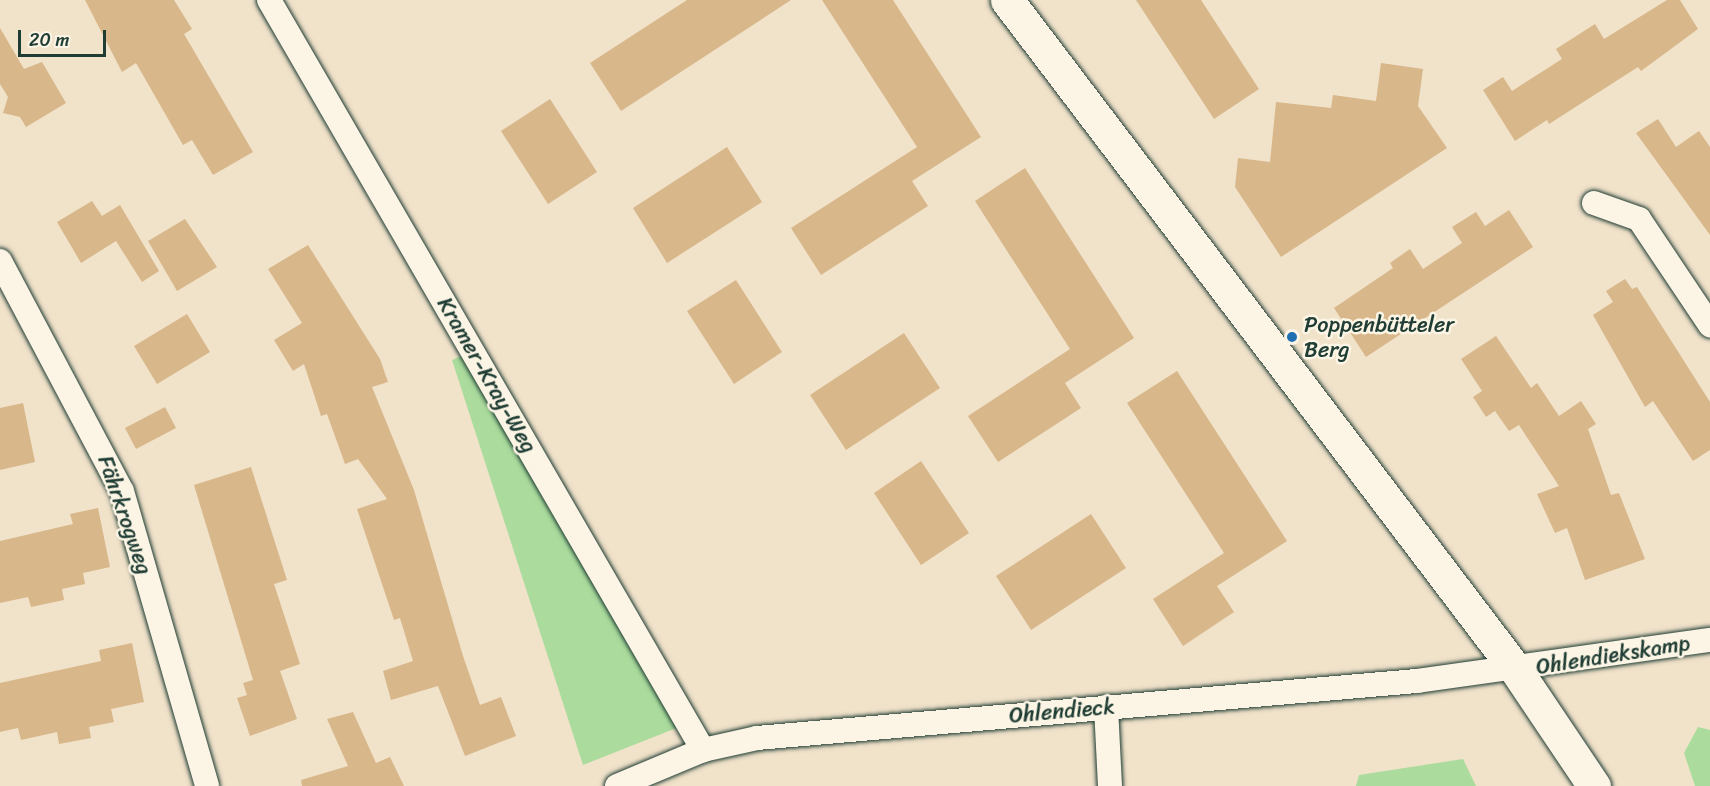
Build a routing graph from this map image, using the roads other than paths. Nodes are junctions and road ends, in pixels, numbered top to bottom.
1 (270, 0) edge
2 (1007, 0) edge
3 (1594, 203) dead end
4 (0, 261) edge
5 (1710, 325) edge
6 (1710, 640) edge
7 (1516, 670) junction
8 (1106, 707) junction
9 (704, 750) junction
10 (207, 786) edge
11 (617, 786) edge
12 (1110, 786) edge
13 (1594, 786) edge

1 - 9 street, Kramer-Kray-Weg
2 - 7 main road
3 - 5 street
4 - 10 street, Fährkrogweg
6 - 7 street, Ohlendiekskamp
7 - 8 street, Ohlendieck
7 - 13 main road
8 - 9 street, Ohlendieck
8 - 12 street
9 - 11 street, Ohlendieck

